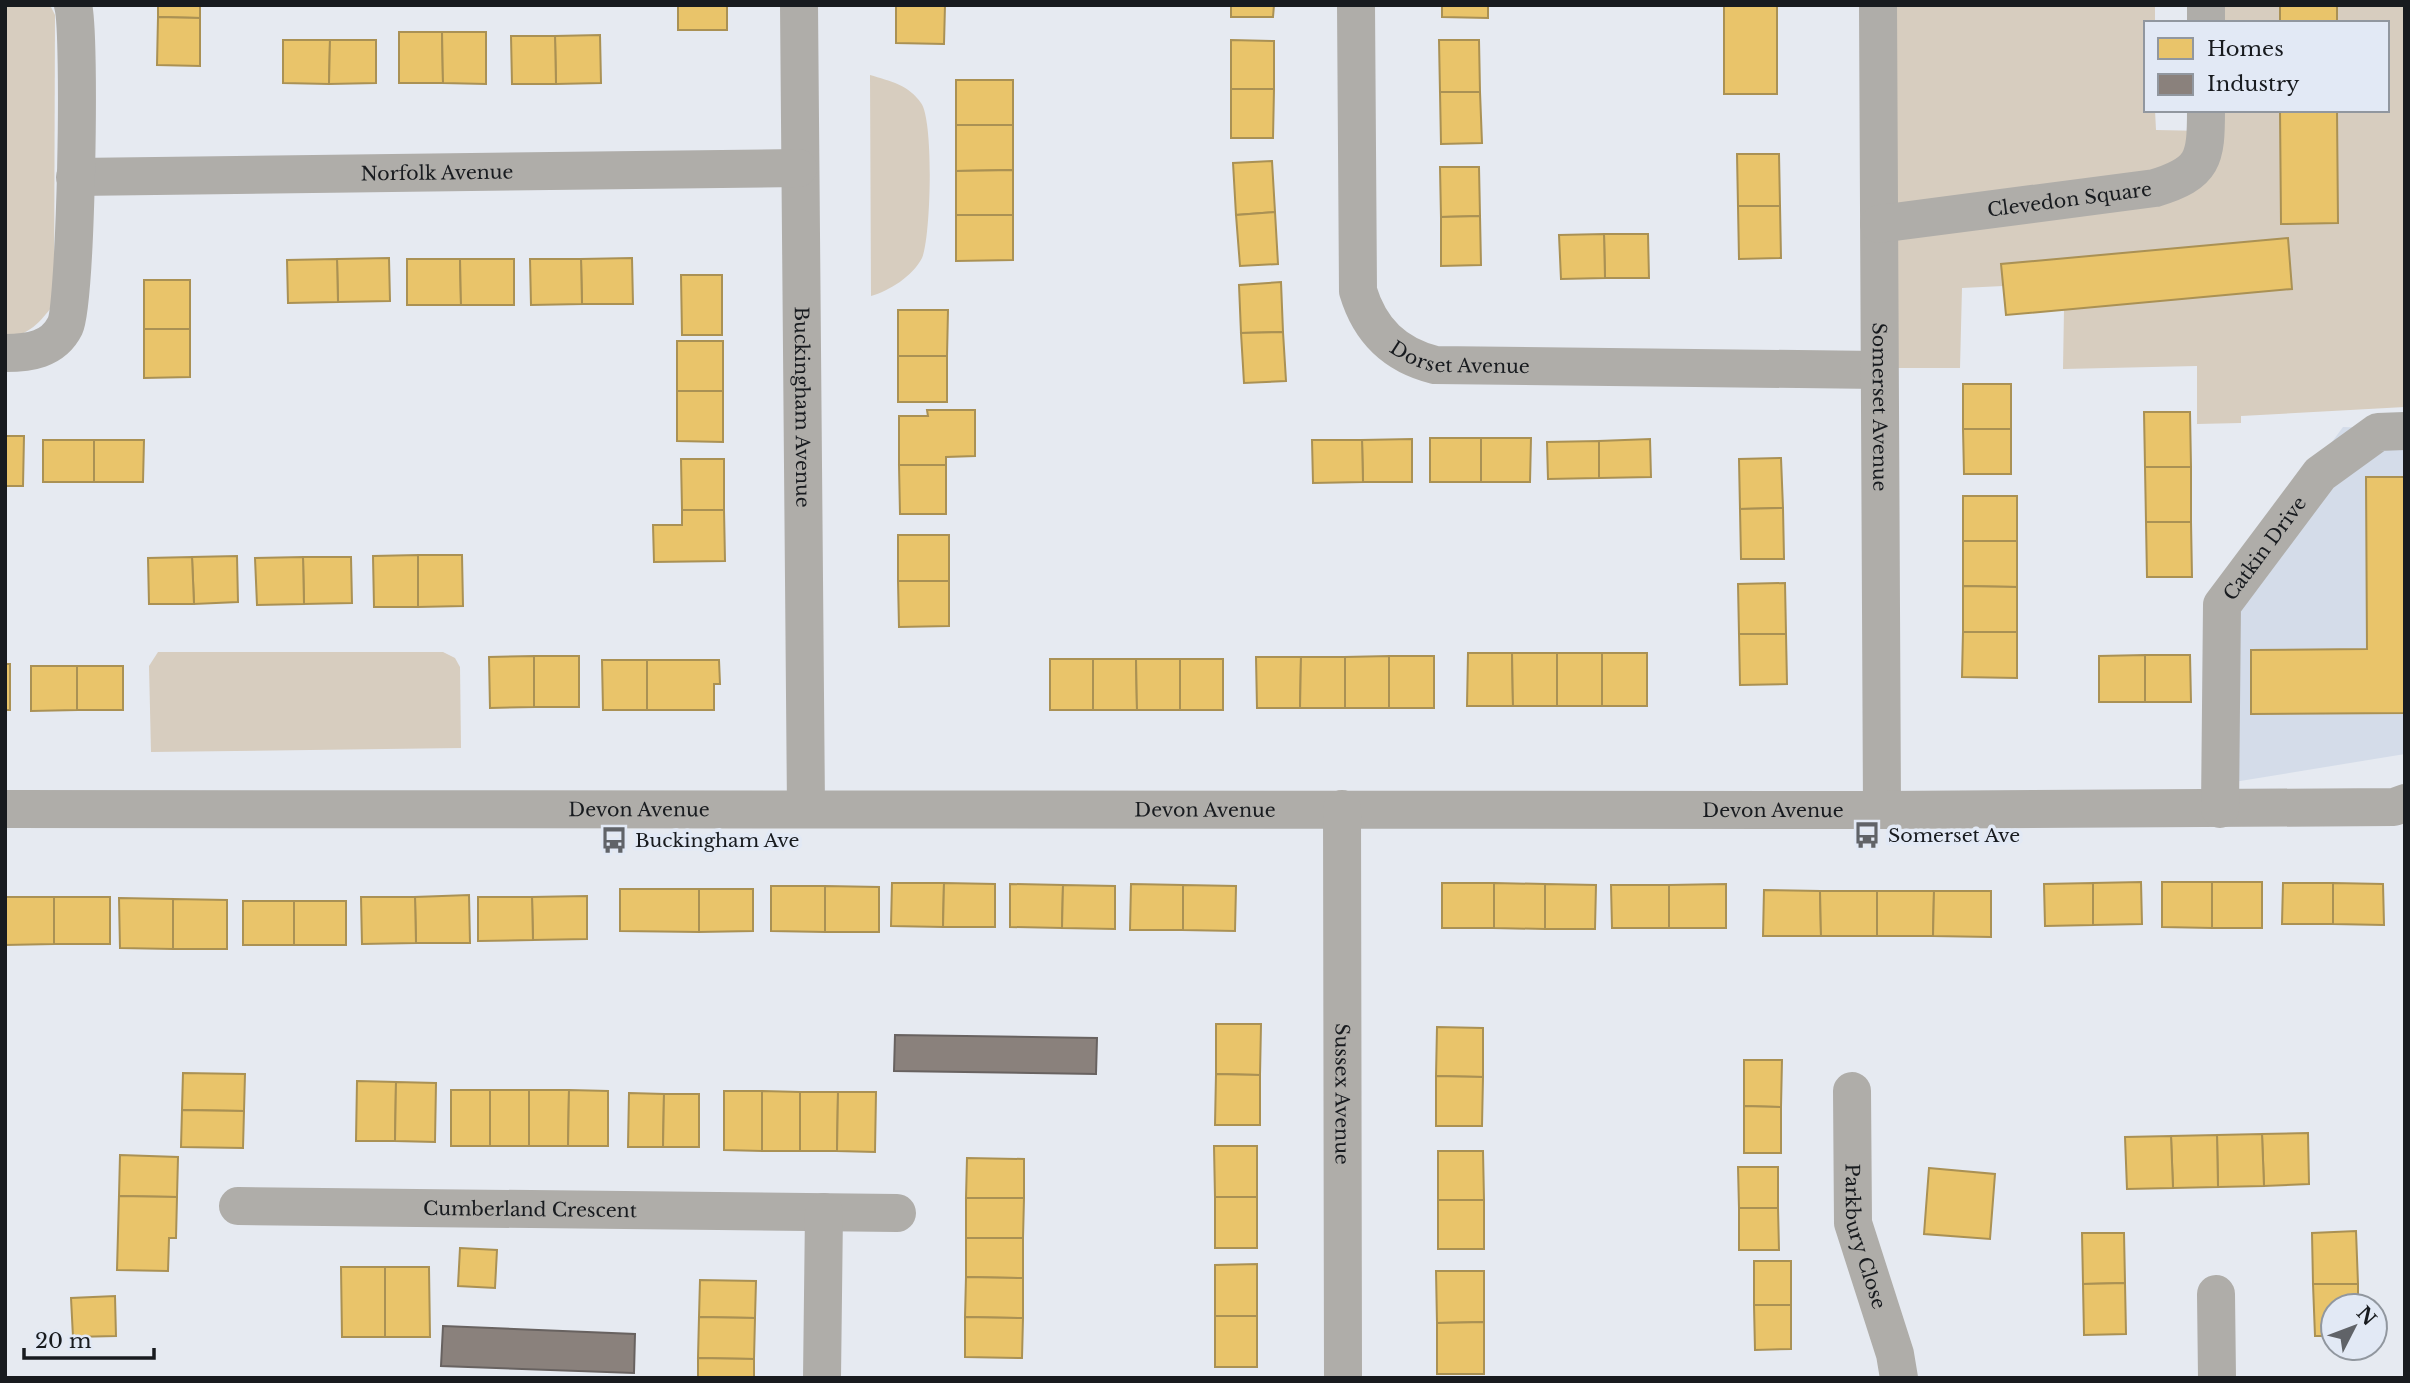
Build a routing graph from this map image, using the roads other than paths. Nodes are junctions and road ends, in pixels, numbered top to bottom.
1 (73, 5) edge
2 (799, 5) edge
3 (1356, 5) edge
4 (1878, 5) edge
5 (2206, 112) edge
6 (799, 168) junction
7 (75, 177) junction
8 (1879, 224) junction
9 (5, 353) edge
10 (1880, 370) junction
11 (2405, 431) edge
12 (2405, 803) edge
13 (5, 809) edge
14 (806, 809) junction
15 (1342, 809) junction
16 (2220, 809) junction
17 (1882, 810) junction
18 (1852, 1091) dead end
19 (238, 1206) dead end
20 (824, 1212) junction
21 (897, 1213) dead end
22 (2216, 1294) dead end
23 (822, 1378) edge
24 (1342, 1378) edge
25 (1899, 1378) edge
26 (2217, 1378) edge

1 - 7 street
2 - 6 street, Buckingham Avenue
3 - 10 street, Dorset Avenue
4 - 8 street, Somerset Avenue
5 - 8 street, Clevedon Square
6 - 7 street, Norfolk Avenue
6 - 14 street, Buckingham Avenue
7 - 9 street
8 - 10 street, Somerset Avenue
10 - 17 street, Somerset Avenue
11 - 16 street, Catkin Drive
12 - 16 street, Devon Avenue
13 - 14 street, Devon Avenue
14 - 15 street, Devon Avenue
15 - 17 street, Devon Avenue
15 - 24 street, Sussex Avenue
16 - 17 street, Devon Avenue
18 - 25 street, Parkbury Close
19 - 20 street, Cumberland Crescent
20 - 21 street, Cumberland Crescent
20 - 23 street
22 - 26 street

